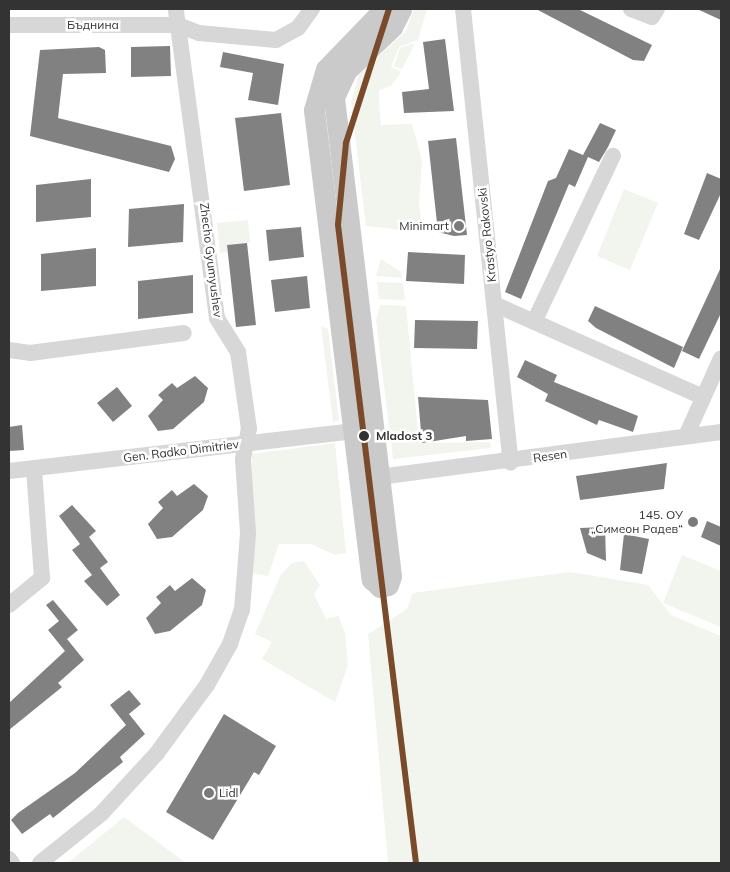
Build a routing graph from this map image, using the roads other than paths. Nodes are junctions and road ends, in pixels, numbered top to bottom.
1 (176, 9) edge
2 (312, 9) edge
3 (384, 9) edge
4 (401, 9) edge
5 (463, 9) edge
6 (631, 9) edge
7 (657, 9) edge
8 (178, 25) junction
9 (9, 26) edge
10 (613, 156) dead end
11 (494, 304) junction
12 (534, 322) junction
13 (184, 333) dead end
14 (9, 350) edge
15 (721, 358) edge
16 (703, 397) junction
17 (353, 431) junction
18 (721, 432) edge
19 (686, 436) junction
20 (246, 443) junction
21 (511, 462) junction
22 (34, 468) junction
23 (9, 471) edge
24 (379, 478) junction
25 (9, 605) edge
26 (9, 859) edge
27 (12, 863) edge
28 (40, 863) edge

1 - 8 street, Zhecho Gyumyushev
2 - 8 street, Бъднина
3 - 17 main road
4 - 24 main road
5 - 11 street, Krastyo Rakovski
6 - 7 street
8 - 9 street, Бъднина
8 - 20 street, Zhecho Gyumyushev
10 - 12 street
11 - 12 street
11 - 21 street, Krastyo Rakovski
12 - 16 street
13 - 14 street
15 - 16 street
16 - 19 street
17 - 20 street, Gen. Radko Dimitriev
17 - 24 main road
18 - 19 street, Resen
19 - 21 street, Resen
20 - 22 street, Gen. Radko Dimitriev
20 - 28 street, Zhecho Gyumyushev
21 - 24 street, Resen
22 - 23 street, Gen. Radko Dimitriev
22 - 25 street
26 - 27 street

